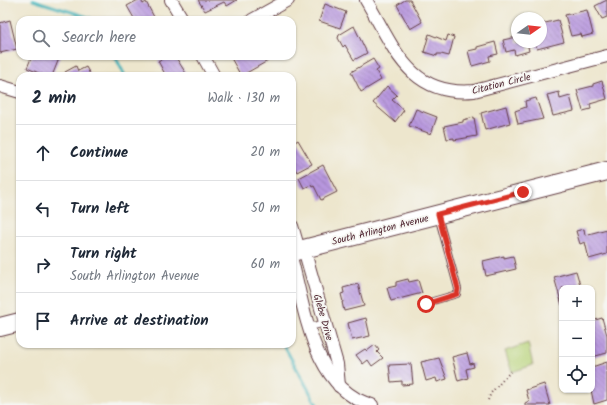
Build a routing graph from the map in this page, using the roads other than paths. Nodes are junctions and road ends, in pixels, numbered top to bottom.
1 (171, 0) edge
2 (288, 0) edge
3 (366, 0) edge
4 (181, 16) edge
5 (259, 16) edge
6 (607, 56) edge
7 (205, 60) edge
8 (212, 72) edge
9 (0, 86) edge
10 (16, 91) edge
11 (607, 171) edge
12 (438, 214) junction
13 (297, 253) edge
14 (426, 304) dead end
15 (16, 323) edge
16 (325, 323) junction
17 (0, 327) edge
18 (310, 327) junction
19 (339, 387) junction
20 (372, 405) edge

1 - 4 street
2 - 5 street
3 - 6 street, Citation Circle
7 - 8 street
9 - 10 street
11 - 12 main road, South Arlington Avenue
12 - 13 main road, South Arlington Avenue
12 - 14 lane
13 - 16 street, Glebe Drive
13 - 18 street, Glebe Drive
15 - 17 main road
16 - 18 lane
16 - 19 street, Glebe Drive
18 - 19 street, Glebe Drive
19 - 20 street, Glebe Drive

